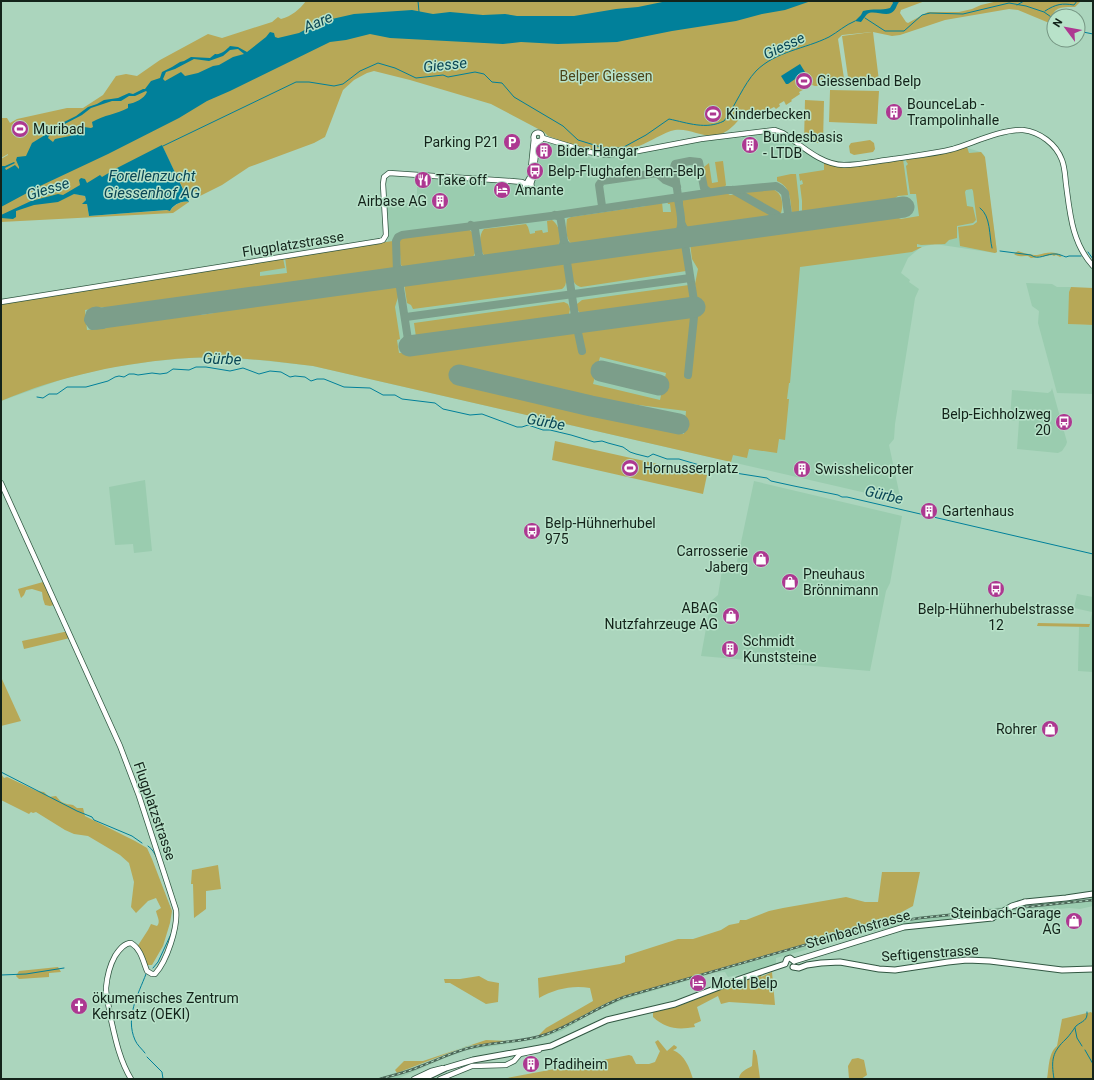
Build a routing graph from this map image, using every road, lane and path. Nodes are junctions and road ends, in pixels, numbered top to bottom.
1 (534, 138) junction
2 (541, 140) junction
3 (528, 184) junction
4 (1093, 266) edge
5 (1, 302) edge
6 (1, 483) edge
7 (1093, 894) edge
8 (793, 964) junction
9 (1093, 969) edge
10 (544, 1048) junction
11 (446, 1068) junction
12 (131, 1079) edge
13 (414, 1079) edge
14 (423, 1079) edge
15 (440, 1079) edge

1 - 2 street
1 - 2 street
1 - 3 street
2 - 3 street
2 - 4 street
3 - 5 street, Flugplatzstrasse
6 - 12 street, Flugplatzstrasse
7 - 8 main road, Steinbachstrasse, bridge
8 - 9 main road, Seftigenstrasse
8 - 10 main road
10 - 11 main road
10 - 15 street
11 - 13 street
11 - 14 main road

